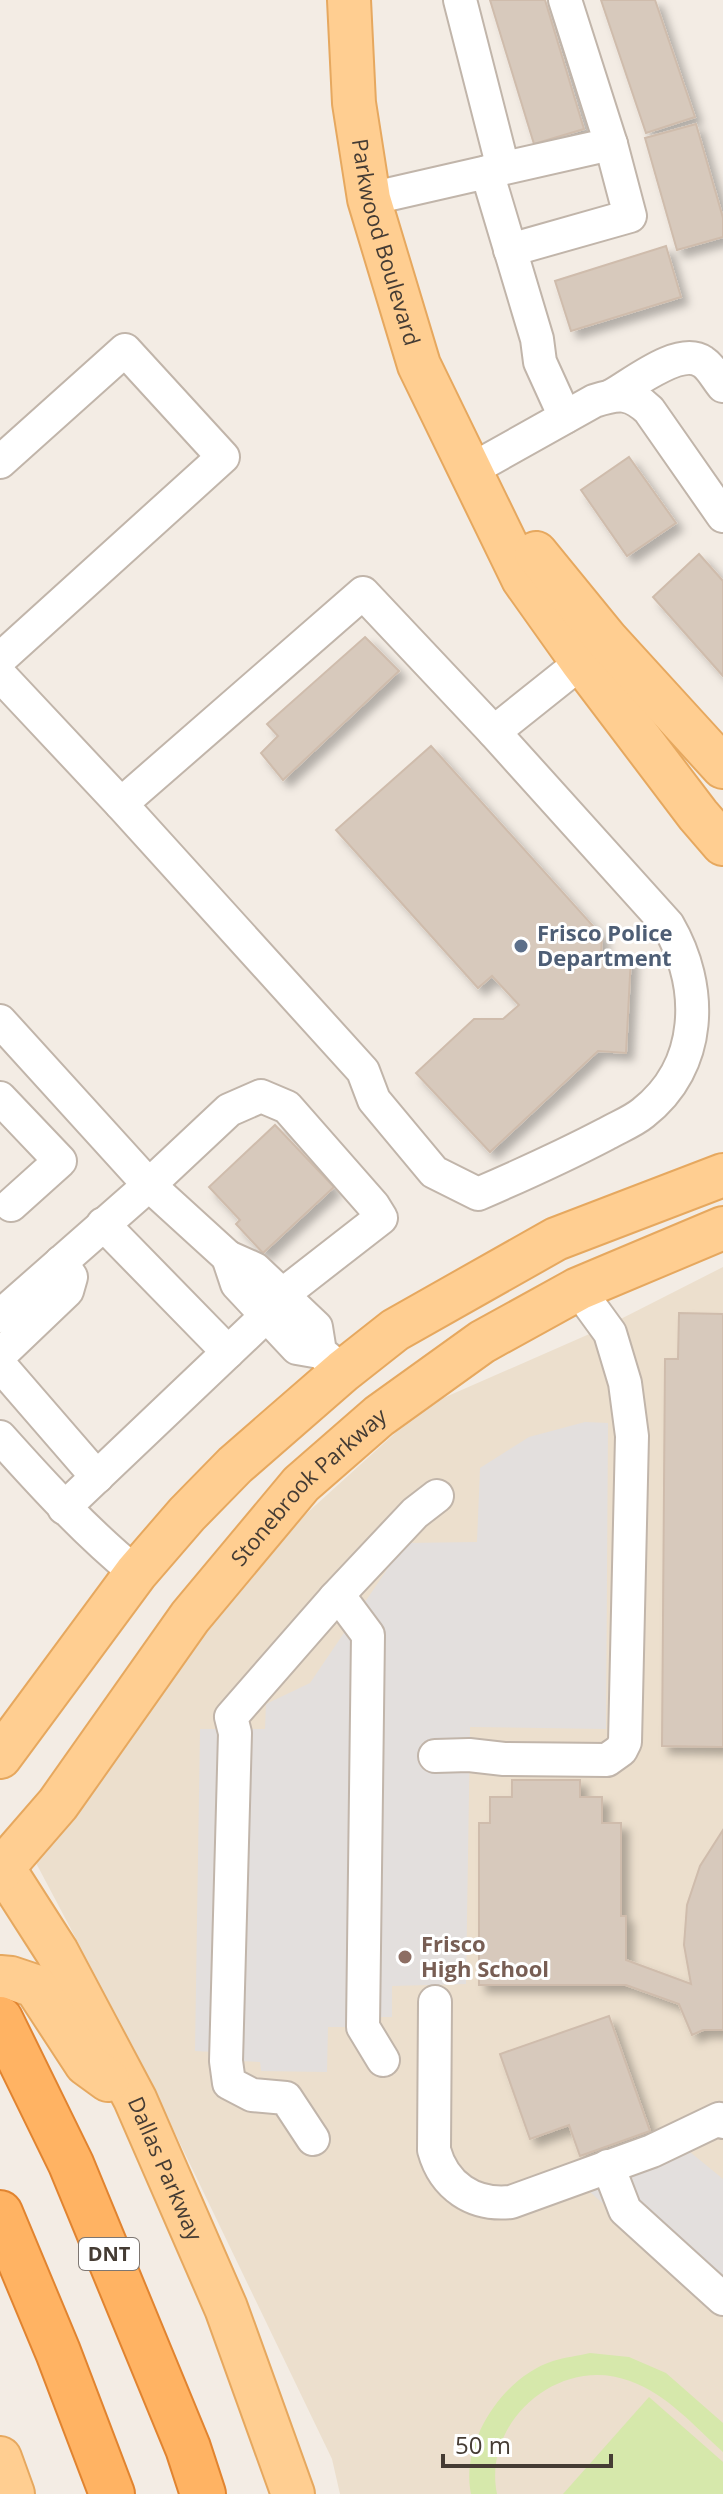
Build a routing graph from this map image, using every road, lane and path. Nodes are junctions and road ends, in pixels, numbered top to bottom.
1 (349, 0) edge
2 (460, 0) edge
3 (565, 0) edge
4 (611, 144) junction
5 (495, 170) junction
6 (369, 199) junction
7 (510, 250) junction
8 (723, 386) edge
9 (613, 395) junction
10 (565, 417) junction
11 (0, 462) edge
12 (469, 471) junction
13 (720, 503) edge
14 (595, 651) junction
15 (0, 659) edge
16 (0, 675) edge
17 (494, 732) junction
18 (722, 765) edge
19 (121, 804) junction
20 (723, 844) edge
21 (0, 1021) edge
22 (0, 1098) edge
23 (723, 1175) edge
24 (149, 1185) junction
25 (4, 1204) edge
26 (103, 1224) junction
27 (723, 1228) edge
28 (61, 1262) junction
29 (578, 1289) junction
30 (274, 1305) junction
31 (0, 1316) edge
32 (228, 1352) junction
33 (0, 1355) edge
34 (331, 1361) junction
35 (0, 1365) edge
36 (379, 1416) junction
37 (0, 1437) edge
38 (97, 1477) junction
39 (437, 1496) dead end
40 (64, 1508) junction
41 (136, 1573) junction
42 (335, 1598) junction
43 (435, 1756) dead end
44 (0, 1757) edge
45 (1, 1867) edge
46 (4, 1991) edge
47 (435, 2002) dead end
48 (383, 2060) dead end
49 (135, 2099) junction
50 (723, 2122) edge
51 (313, 2139) dead end
52 (608, 2166) junction
53 (0, 2213) edge
54 (723, 2299) edge
55 (0, 2458) edge
56 (13, 2494) edge
57 (112, 2494) edge
58 (203, 2494) edge
59 (293, 2494) edge

1 - 6 main road, Parkwood Boulevard
2 - 5 lane
3 - 4 lane
4 - 5 lane
4 - 7 lane
5 - 6 lane
5 - 7 lane
6 - 12 main road, Parkwood Boulevard
7 - 10 lane
8 - 9 lane
9 - 10 lane
9 - 13 lane
10 - 12 lane
11 - 15 lane
12 - 14 main road, Parkwood Boulevard
14 - 17 lane
14 - 18 main road, Parkwood Boulevard
14 - 20 main road, Parkwood Boulevard
16 - 19 lane
17 - 19 lane
17 - 19 lane
21 - 24 lane
22 - 25 lane
23 - 34 main road
24 - 26 lane
24 - 30 lane
24 - 30 lane
26 - 28 lane
26 - 32 lane
27 - 29 main road, Stonebrook Parkway
28 - 31 lane
28 - 33 lane
29 - 36 main road, Stonebrook Parkway
29 - 43 lane
30 - 32 lane
30 - 34 lane
32 - 38 lane
34 - 36 main road
34 - 41 main road
35 - 38 lane
36 - 45 main road, Stonebrook Parkway
37 - 40 lane
38 - 40 lane
39 - 42 lane
40 - 41 lane
41 - 44 main road
42 - 48 lane
42 - 51 lane
45 - 49 main road, Dallas Parkway
46 - 49 main road
46 - 58 highway, DNT
47 - 52 lane
49 - 59 main road, Dallas Parkway
50 - 52 lane
52 - 54 lane
53 - 57 highway
55 - 56 main road

